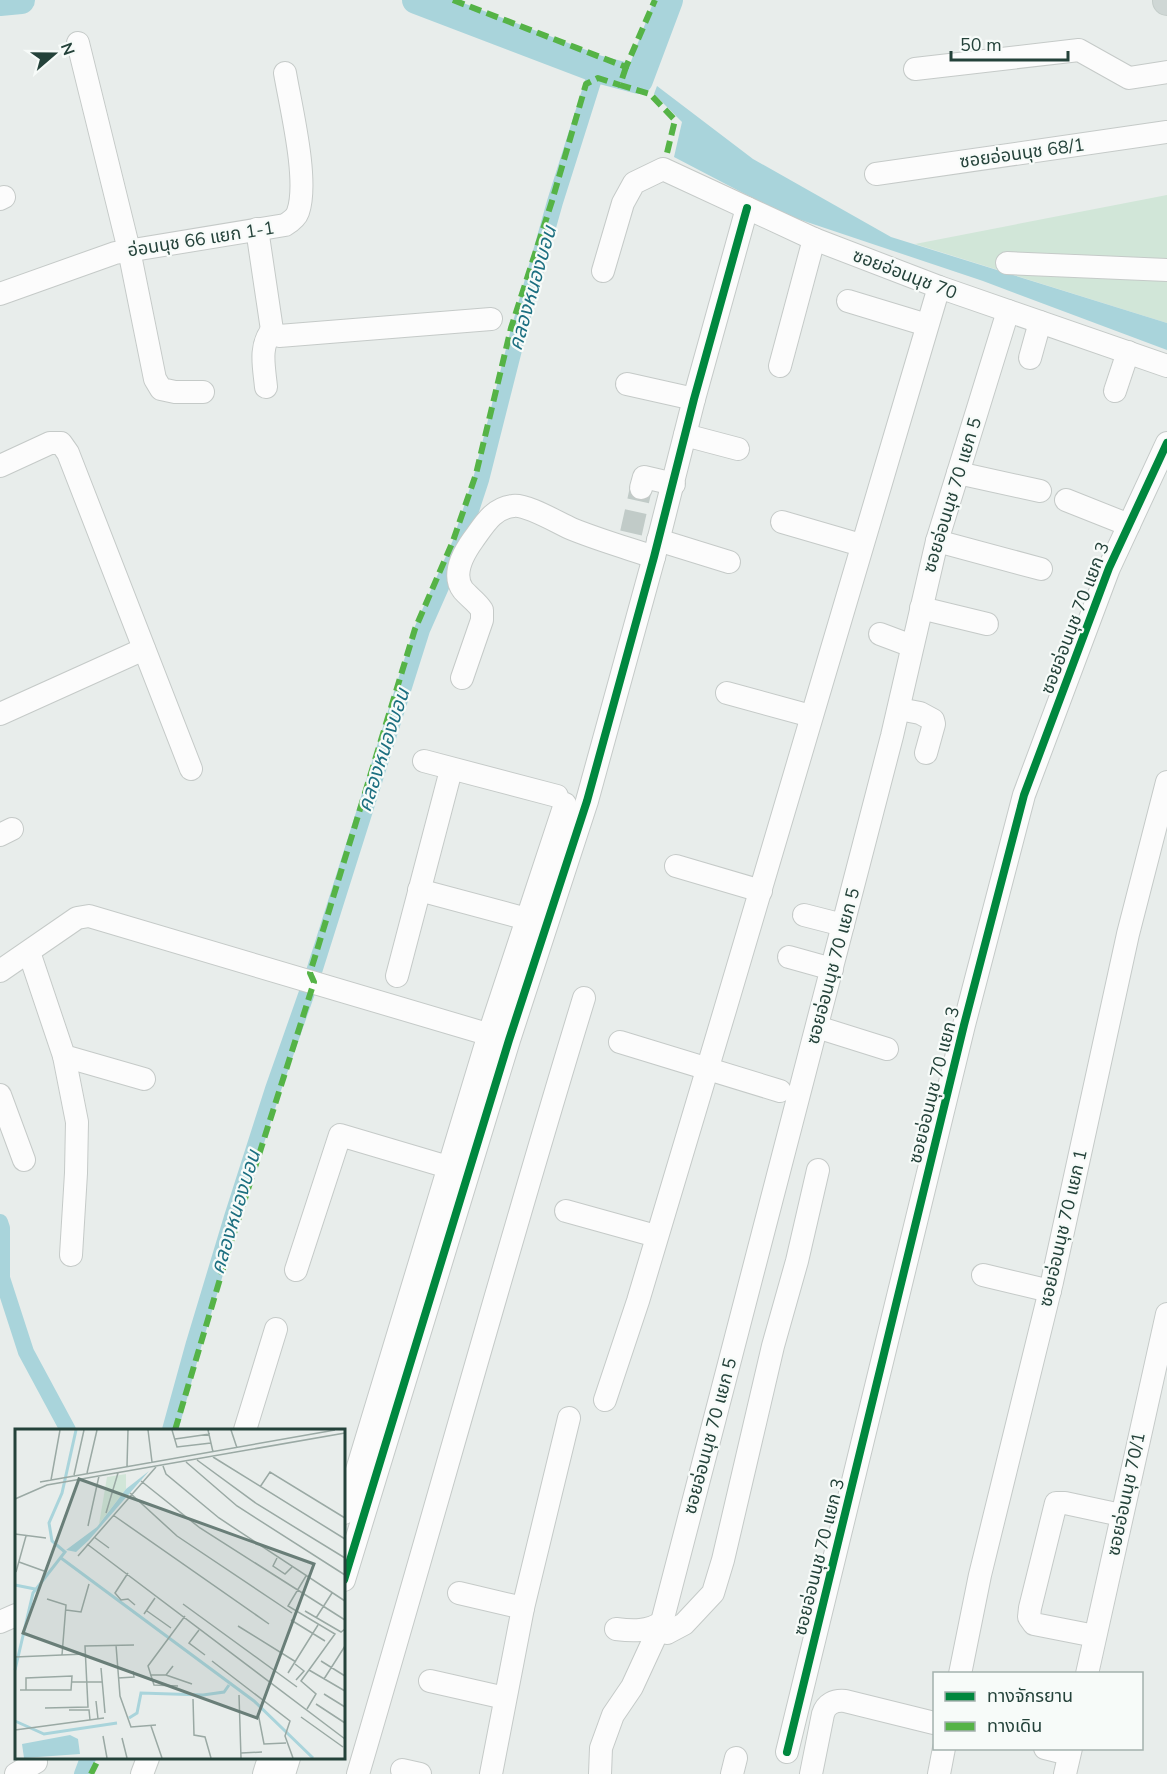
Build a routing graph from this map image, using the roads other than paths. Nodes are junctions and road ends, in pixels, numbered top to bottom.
1 (78, 43) dead end
2 (915, 69) dead end
3 (1167, 72) edge
4 (285, 73) dead end
5 (1167, 132) edge
6 (876, 174) dead end
7 (747, 208) junction
8 (258, 230) junction
9 (814, 239) junction
10 (129, 250) junction
11 (1007, 262) dead end
12 (1167, 270) edge
13 (603, 271) dead end
14 (939, 287) junction
15 (0, 294) edge
16 (848, 301) dead end
17 (1008, 311) junction
18 (491, 319) dead end
19 (1040, 322) junction
20 (927, 325) junction
21 (272, 330) junction
22 (1128, 352) junction
23 (1030, 358) dead end
24 (780, 366) dead end
25 (1167, 366) edge
26 (627, 384) dead end
27 (266, 387) dead end
28 (1115, 391) dead end
29 (204, 392) dead end
30 (694, 399) junction
31 (685, 435) junction
32 (1167, 443) edge
33 (738, 449) dead end
34 (2, 458) edge
35 (958, 472) junction
36 (674, 484) junction
37 (641, 488) dead end
38 (1040, 491) dead end
39 (1066, 500) dead end
40 (782, 522) dead end
41 (1129, 525) junction
42 (937, 541) junction
43 (861, 545) junction
44 (656, 549) junction
45 (729, 562) dead end
46 (1041, 568) dead end
47 (921, 608) junction
48 (987, 624) dead end
49 (880, 634) dead end
50 (912, 646) junction
51 (144, 649) junction
52 (462, 678) dead end
53 (728, 693) dead end
54 (899, 709) junction
55 (0, 714) edge
56 (812, 716) junction
57 (926, 753) dead end
58 (424, 761) dead end
59 (191, 769) dead end
60 (451, 770) junction
61 (1167, 782) edge
62 (676, 866) dead end
63 (419, 890) junction
64 (760, 891) junction
65 (804, 915) dead end
66 (526, 919) junction
67 (843, 925) junction
68 (29, 952) junction
69 (789, 957) dead end
70 (832, 969) junction
71 (0, 971) edge
72 (397, 976) dead end
73 (584, 998) dead end
74 (817, 1027) junction
75 (499, 1037) junction
76 (620, 1042) dead end
77 (887, 1049) dead end
78 (64, 1056) junction
79 (708, 1068) junction
80 (144, 1079) dead end
81 (780, 1091) dead end
82 (0, 1095) edge
83 (24, 1160) dead end
84 (448, 1167) junction
85 (818, 1170) dead end
86 (566, 1211) dead end
87 (656, 1236) junction
88 (71, 1255) dead end
89 (296, 1270) dead end
90 (984, 1275) dead end
91 (1050, 1291) junction
92 (1167, 1314) edge
93 (276, 1329) dead end
94 (1159, 1382) edge
95 (605, 1400) dead end
96 (569, 1418) dead end
97 (246, 1429) edge
98 (345, 1510) edge
99 (1121, 1515) junction
100 (345, 1576) edge
101 (459, 1593) dead end
102 (523, 1608) junction
103 (15, 1615) edge
104 (0, 1622) edge
105 (662, 1622) junction
106 (616, 1629) dead end
107 (1095, 1636) junction
108 (960, 1672) edge
109 (1087, 1672) edge
110 (430, 1681) dead end
111 (505, 1698) junction
112 (933, 1724) edge
113 (944, 1750) edge
114 (1048, 1750) edge
115 (787, 1752) dead end
116 (148, 1759) edge
117 (269, 1759) edge
118 (289, 1759) edge
119 (1068, 1759) edge
120 (36, 1762) dead end
121 (16, 1774) edge
122 (142, 1774) edge
123 (264, 1774) edge
124 (284, 1774) edge
125 (358, 1774) edge
126 (491, 1774) edge
127 (600, 1774) edge
128 (811, 1774) edge
129 (939, 1774) edge

1 - 10 street
2 - 3 street
4 - 8 street, อ่อนนุช 66 แยก 1-1
5 - 6 street, ซอยอ่อนนุช 68/1
7 - 9 street, ซอยอ่อนนุช 70
7 - 13 street, ซอยอ่อนนุช 70
7 - 30 street
8 - 10 street, อ่อนนุช 66 แยก 1-1
8 - 21 street
9 - 14 street, ซอยอ่อนนุช 70
9 - 24 street
10 - 15 street, อ่อนนุช 66 แยก 1-1
10 - 29 street
11 - 12 street
14 - 17 street, ซอยอ่อนนุช 70
14 - 20 street
16 - 20 street
17 - 19 street, ซอยอ่อนนุช 70
17 - 35 street, ซอยอ่อนนุช 70 แยก 5
18 - 21 street
19 - 22 street, ซอยอ่อนนุช 70
19 - 23 street
20 - 43 street
21 - 27 street
22 - 25 street, ซอยอ่อนนุช 70
22 - 28 street
26 - 30 street
30 - 31 street
31 - 33 street
31 - 36 street
32 - 41 street, ซอยอ่อนนุช 70 แยก 3
34 - 51 street
35 - 38 street
35 - 42 street, ซอยอ่อนนุช 70 แยก 5
36 - 37 street
36 - 44 street
39 - 41 street
40 - 43 street
41 - 115 street, ซอยอ่อนนุช 70 แยก 3
42 - 46 street
42 - 47 street, ซอยอ่อนนุช 70 แยก 5
43 - 56 street
44 - 45 street
44 - 52 street
44 - 75 street
47 - 48 street
47 - 50 street, ซอยอ่อนนุช 70 แยก 5
49 - 50 street
50 - 54 street, ซอยอ่อนนุช 70 แยก 5
51 - 55 street
51 - 59 street
53 - 56 street
54 - 57 street
54 - 67 street, ซอยอ่อนนุช 70 แยก 5
56 - 64 street
58 - 60 street
60 - 63 street
60 - 66 street
61 - 91 street, ซอยอ่อนนุช 70 แยก 1
62 - 64 street
63 - 66 street
63 - 72 street
64 - 79 street
65 - 67 street
66 - 75 street
67 - 70 street, ซอยอ่อนนุช 70 แยก 5
68 - 71 street
68 - 75 street
68 - 78 street
69 - 70 street
70 - 74 street, ซอยอ่อนนุช 70 แยก 5
73 - 125 street
74 - 77 street
74 - 105 street, ซอยอ่อนนุช 70 แยก 5
75 - 84 street
75 - 100 street
76 - 79 street
78 - 80 street
78 - 88 street
79 - 81 street
79 - 87 street
82 - 83 street
84 - 89 street
84 - 98 street
85 - 105 street
86 - 87 street
87 - 95 street
90 - 91 street
91 - 108 street, ซอยอ่อนนุช 70 แยก 1
92 - 94 street, ซอยอ่อนนุช 70/1
93 - 97 street
94 - 99 street, ซอยอ่อนนุช 70/1
96 - 102 street
99 - 107 street, ซอยอ่อนนุช 70/1
99 - 107 street
101 - 102 street
102 - 111 street
103 - 104 street
105 - 106 street
105 - 127 street, ซอยอ่อนนุช 70 แยก 5
107 - 109 street, ซอยอ่อนนุช 70/1
110 - 111 street
111 - 126 street
112 - 128 street
113 - 129 street
114 - 119 street
116 - 122 street
117 - 123 street
118 - 124 street
120 - 121 street

